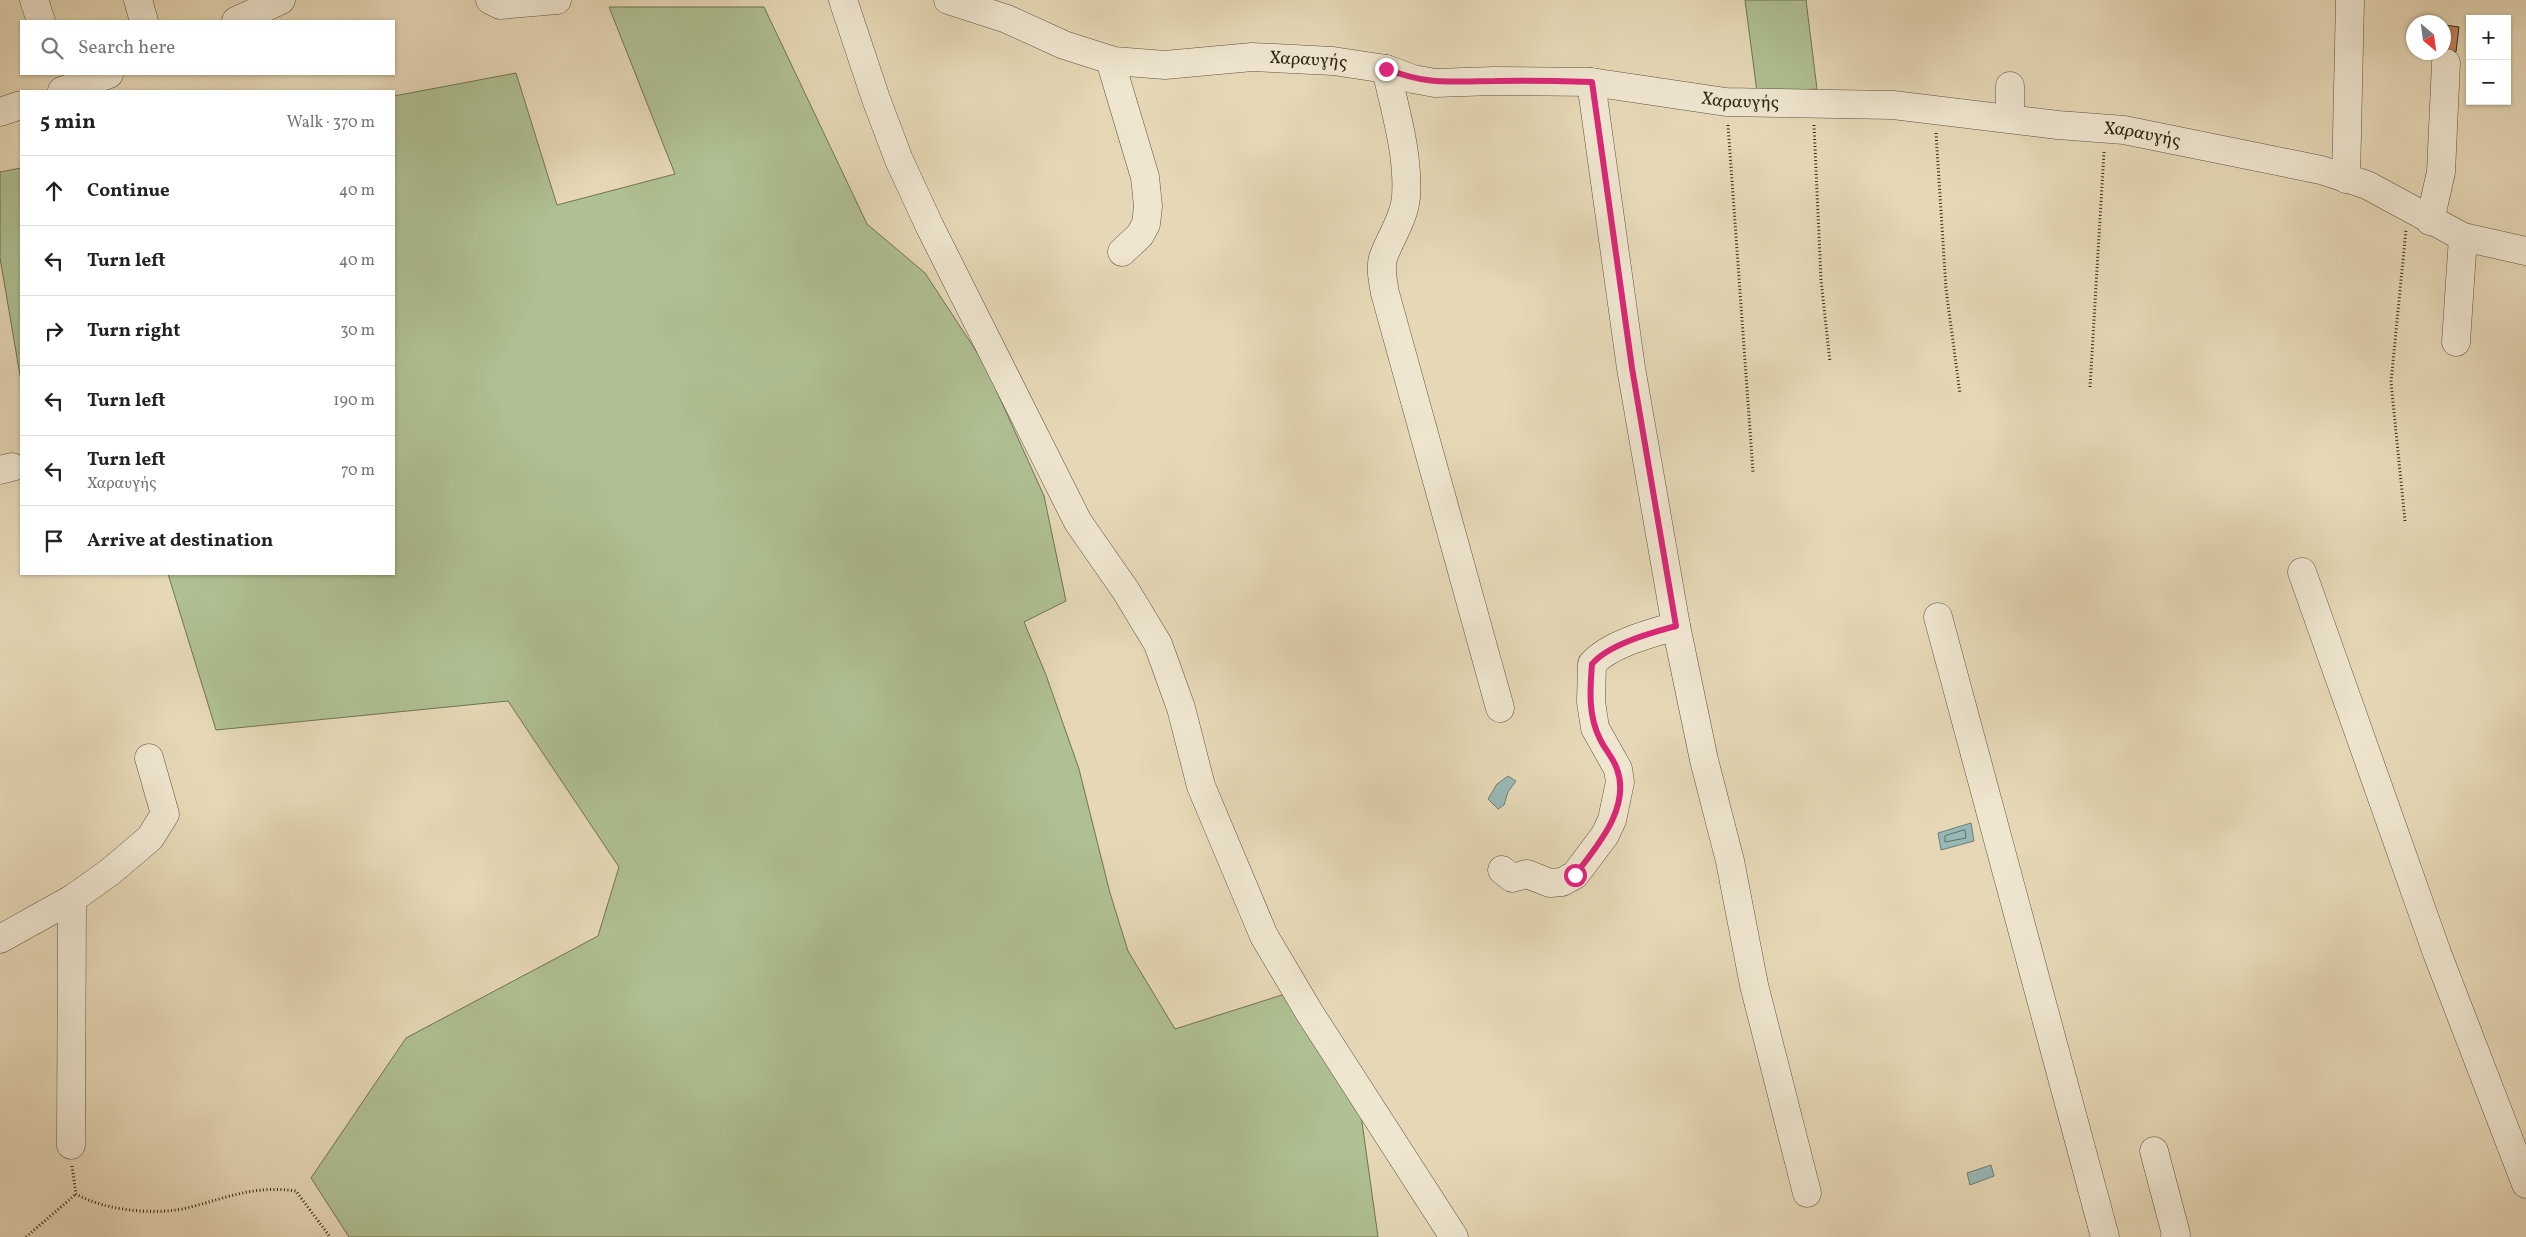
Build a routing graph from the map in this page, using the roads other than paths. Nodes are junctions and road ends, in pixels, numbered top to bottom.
1 (34, 0) edge
2 (138, 0) edge
3 (281, 0) edge
4 (557, 0) edge
5 (843, 0) edge
6 (948, 0) edge
7 (2350, 0) edge
8 (506, 1) edge
9 (41, 20) edge
10 (144, 20) edge
11 (238, 20) edge
12 (1110, 60) junction
13 (2446, 63) dead end
14 (1386, 69) junction
15 (58, 75) edge
16 (106, 75) edge
17 (1592, 82) junction
18 (2010, 86) dead end
19 (62, 90) edge
20 (65, 90) edge
21 (20, 105) edge
22 (0, 112) edge
23 (2010, 118) junction
24 (2346, 179) junction
25 (2421, 216) junction
26 (2463, 237) junction
27 (2526, 251) edge
28 (1122, 252) dead end
29 (2456, 342) dead end
30 (2302, 572) dead end
31 (1938, 617) dead end
32 (1676, 626) junction
33 (1500, 708) dead end
34 (149, 758) dead end
35 (1502, 870) dead end
36 (72, 899) junction
37 (0, 938) edge
38 (71, 1145) road end
39 (2154, 1151) dead end
40 (2526, 1184) edge
41 (1807, 1193) dead end
42 (1454, 1237) edge
43 (2105, 1237) edge
44 (2175, 1237) edge

1 - 9 street
2 - 10 street
3 - 11 street
4 - 8 street
5 - 42 street
6 - 12 street, Χαραυγής
7 - 24 street
12 - 14 street, Χαραυγής
12 - 28 street
13 - 25 street
14 - 17 street, Χαραυγής
14 - 33 street
15 - 19 street
16 - 20 street
17 - 23 street, Χαραυγής
17 - 32 street
18 - 23 street
21 - 22 street
23 - 24 street, Χαραυγής
24 - 25 street, Χαραυγής
25 - 26 street, Χαραυγής
26 - 27 street, Χαραυγής
26 - 29 street
30 - 40 street
31 - 43 street
32 - 35 street
32 - 41 street
34 - 36 street
36 - 37 street
36 - 38 street
39 - 44 street

